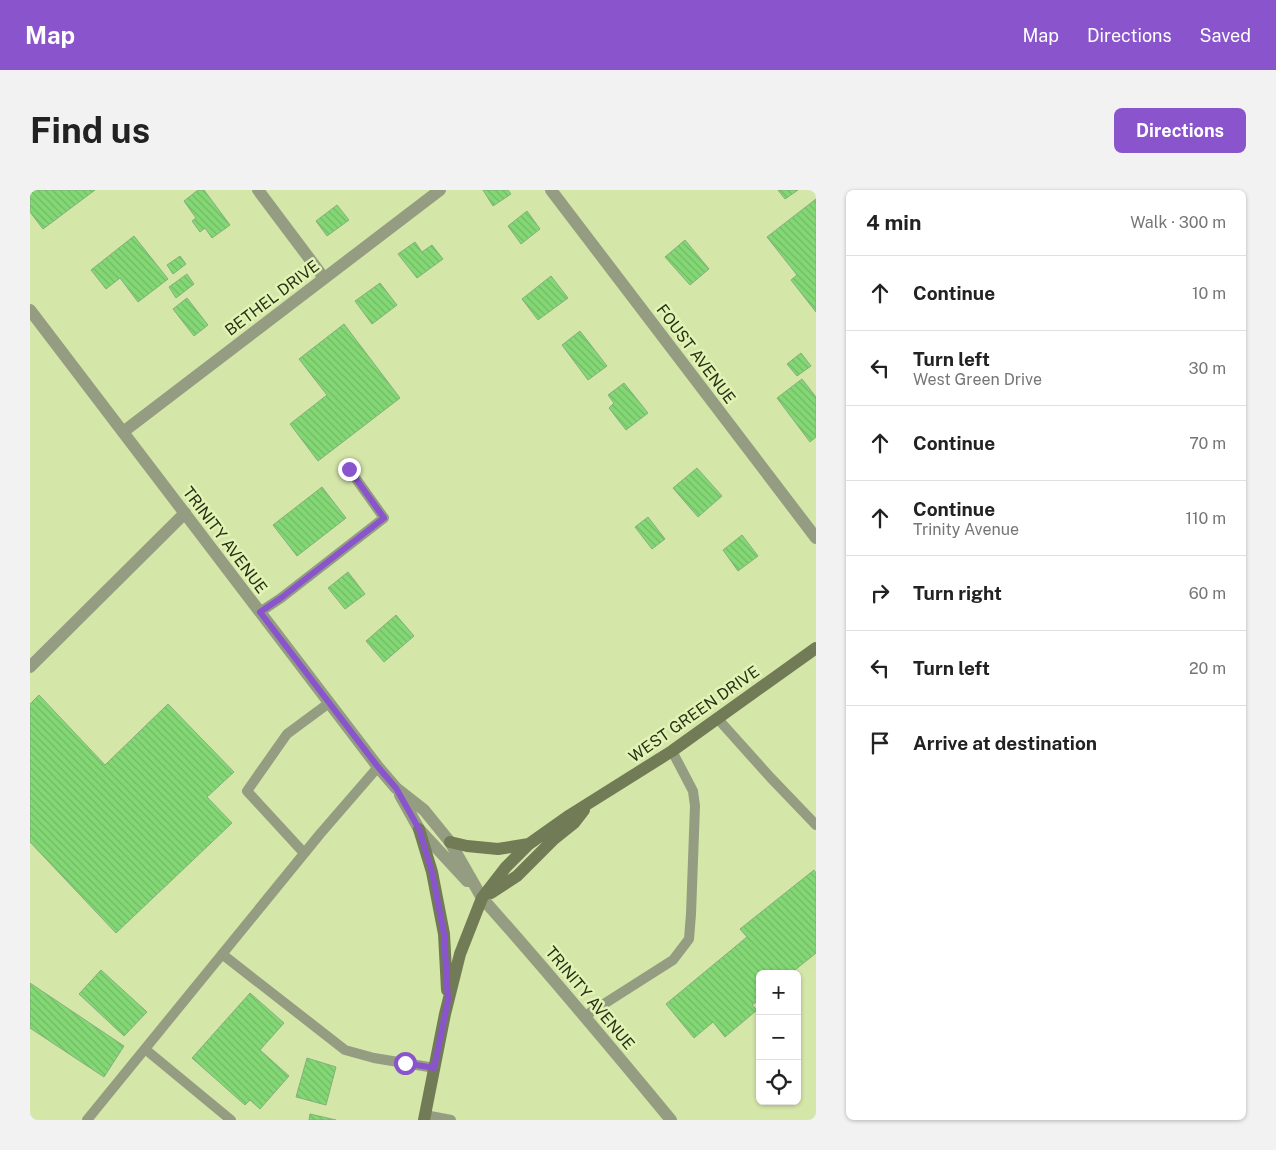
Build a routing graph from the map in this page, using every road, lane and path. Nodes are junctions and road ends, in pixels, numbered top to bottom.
1 (258, 190) edge
2 (440, 190) edge
3 (551, 190) edge
4 (324, 278) junction
5 (30, 310) edge
6 (123, 432) junction
7 (349, 469) dead end
8 (185, 513) junction
9 (816, 538) edge
10 (260, 612) junction
11 (816, 648) edge
12 (30, 667) edge
13 (329, 703) junction
14 (718, 719) junction
15 (672, 751) junction
16 (378, 767) junction
17 (396, 788) junction
18 (588, 804) junction
19 (816, 825) edge
20 (419, 829) junction
21 (450, 842) junction
22 (529, 844) junction
23 (304, 853) junction
24 (482, 898) junction
25 (222, 954) junction
26 (448, 1000) junction
27 (585, 1016) junction
28 (145, 1048) junction
29 (434, 1068) junction
30 (425, 1117) edge
31 (87, 1120) edge
32 (231, 1120) edge
33 (451, 1120) edge
34 (671, 1120) edge

1 - 4 street
2 - 4 street, BETHEL DRIVE
3 - 9 street, FOUST AVENUE
4 - 6 street, BETHEL DRIVE
5 - 6 street, TRINITY AVENUE
6 - 8 street, TRINITY AVENUE
7 - 10 lane
8 - 10 street, TRINITY AVENUE
8 - 12 street
10 - 13 street, TRINITY AVENUE
11 - 14 main road, WEST GREEN DRIVE
13 - 16 street, TRINITY AVENUE
13 - 23 lane
14 - 15 main road, WEST GREEN DRIVE
14 - 19 lane
15 - 18 main road, WEST GREEN DRIVE
15 - 27 lane
16 - 17 street, TRINITY AVENUE
16 - 23 lane
17 - 20 street, TRINITY AVENUE
17 - 21 street, TRINITY AVENUE
18 - 22 main road, WEST GREEN DRIVE
18 - 24 main road, WEST GREEN DRIVE
20 - 24 street, TRINITY AVENUE
20 - 26 main road
21 - 22 main road
21 - 24 street, TRINITY AVENUE
22 - 24 main road, WEST GREEN DRIVE
23 - 25 lane
24 - 26 main road, WEST GREEN DRIVE
24 - 27 street, TRINITY AVENUE
25 - 28 lane
25 - 29 lane
26 - 29 main road, WEST GREEN DRIVE
27 - 34 street, TRINITY AVENUE
28 - 31 lane
28 - 32 lane
29 - 30 main road, WEST GREEN DRIVE
30 - 33 lane

